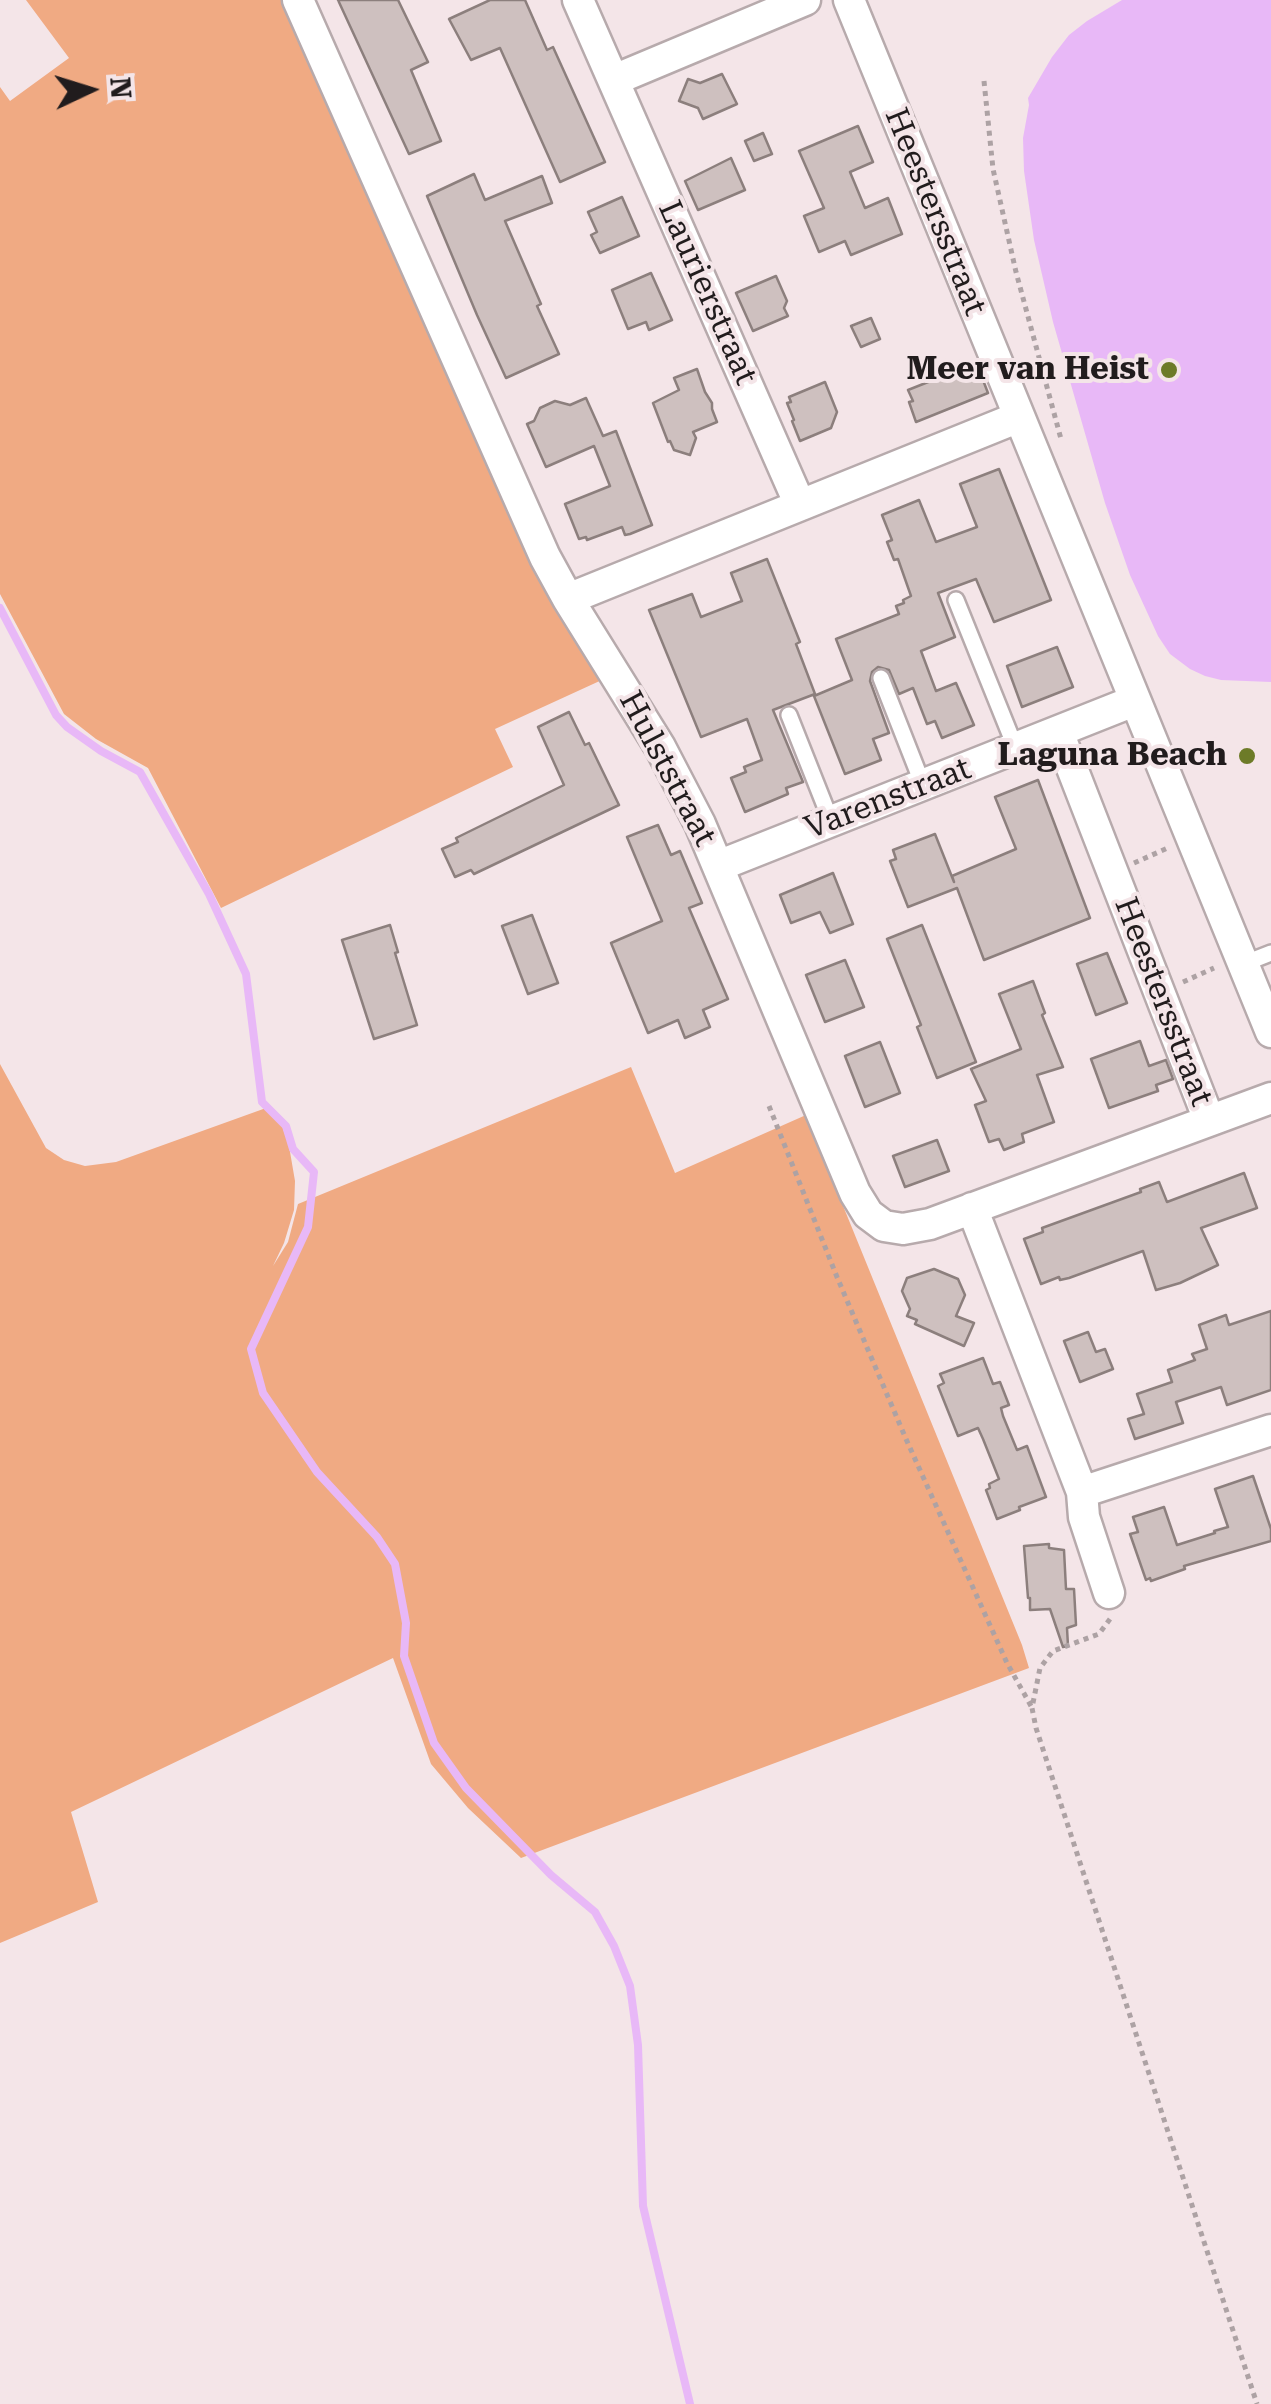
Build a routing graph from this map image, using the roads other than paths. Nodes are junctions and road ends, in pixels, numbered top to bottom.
1 (298, 0) edge
2 (578, 0) edge
3 (805, 0) edge
4 (848, 0) edge
5 (614, 80) junction
6 (1020, 417) junction
7 (800, 505) junction
8 (568, 599) junction
9 (956, 600) dead end
10 (881, 678) dead end
11 (1134, 702) junction
12 (789, 715) dead end
13 (1058, 732) junction
14 (1016, 749) junction
15 (923, 786) junction
16 (831, 822) junction
17 (718, 866) junction
18 (1251, 958) edge
19 (1271, 1032) edge
20 (1271, 1098) edge
21 (1210, 1120) junction
22 (972, 1208) junction
23 (1271, 1430) edge
24 (1082, 1492) junction
25 (1110, 1593) road end

1 - 8 street, Hulststraat
2 - 5 street, Laurierstraat
3 - 5 street
4 - 6 street, Heestersstraat
5 - 7 street, Laurierstraat
6 - 7 street
6 - 11 street, Heestersstraat
7 - 8 street
8 - 17 street, Hulststraat
9 - 14 lane
10 - 15 lane
11 - 13 street
11 - 18 street, Heestersstraat
12 - 16 lane
13 - 14 street, Varenstraat
13 - 21 street, Heestersstraat
14 - 15 street, Varenstraat
15 - 16 street, Varenstraat
16 - 17 street, Varenstraat
17 - 22 street, Hulststraat
18 - 19 street, Heestersstraat
20 - 21 street, Heestersstraat
21 - 22 street, Hulststraat
22 - 24 street
23 - 24 street
24 - 25 street

